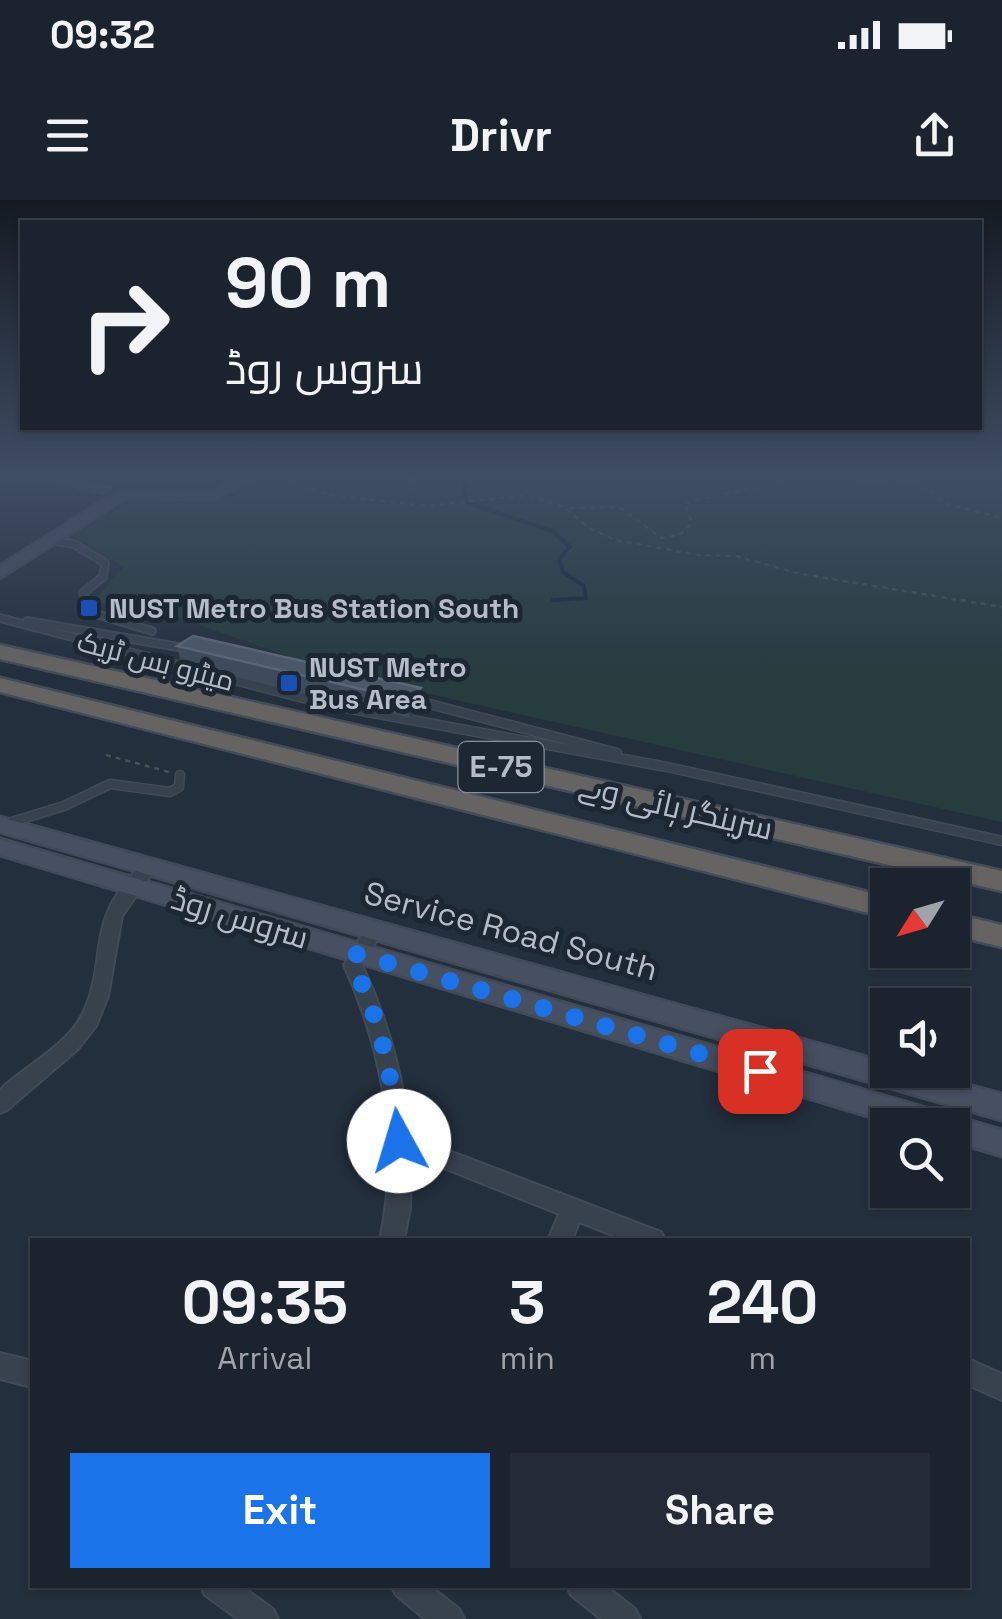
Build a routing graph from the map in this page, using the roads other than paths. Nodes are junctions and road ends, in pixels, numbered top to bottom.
1 (47, 541) edge
2 (57, 541) edge
3 (0, 572) edge
4 (0, 617) edge
5 (152, 631) dead end
6 (196, 650) edge
7 (1, 652) edge
8 (0, 685) edge
9 (402, 697) edge
10 (0, 699) edge
11 (62, 700) junction
12 (668, 768) junction
13 (180, 775) road end
14 (1, 832) edge
15 (1002, 841) edge
16 (142, 875) junction
17 (1002, 881) edge
18 (870, 903) edge
19 (280, 917) junction
20 (970, 928) edge
21 (374, 930) junction
22 (1002, 936) edge
23 (357, 954) junction
24 (0, 1104) edge
25 (1002, 1107) edge
26 (883, 1108) edge
27 (970, 1133) edge
28 (399, 1141) junction
29 (1002, 1143) edge
30 (573, 1207) junction
31 (392, 1238) edge
32 (561, 1238) edge
33 (648, 1238) edge
34 (0, 1366) edge
35 (970, 1373) edge
36 (30, 1374) edge
37 (1002, 1387) edge
38 (219, 1588) edge
39 (410, 1588) edge
40 (586, 1588) edge
41 (263, 1619) edge
42 (449, 1619) edge
43 (626, 1619) edge

1 - 3 main road
2 - 5 lane
4 - 6 lane, میٹرو بس ٹریک
4 - 12 lane, میٹرو بس ٹریک
7 - 17 highway, سرینگر ہائی وے / E-75
8 - 11 highway, سرینگر ہائی وے / E-75
9 - 12 lane, میٹرو بس ٹریک
10 - 11 highway
11 - 18 highway, سرینگر ہائی وے / E-75
12 - 15 lane, میٹرو بس ٹریک
13 - 14 lane
14 - 16 main road, سروس روڈ
16 - 19 main road, سروس روڈ
16 - 24 street
19 - 21 main road, Service Road South
19 - 23 main road, سروس روڈ
20 - 22 highway
21 - 23 street
21 - 25 main road, Service Road South
23 - 26 main road, سروس روڈ
23 - 28 street
27 - 29 main road
28 - 30 street
28 - 31 street
30 - 32 street
30 - 33 street
34 - 36 street
35 - 37 street
38 - 41 street
39 - 42 street
40 - 43 street

